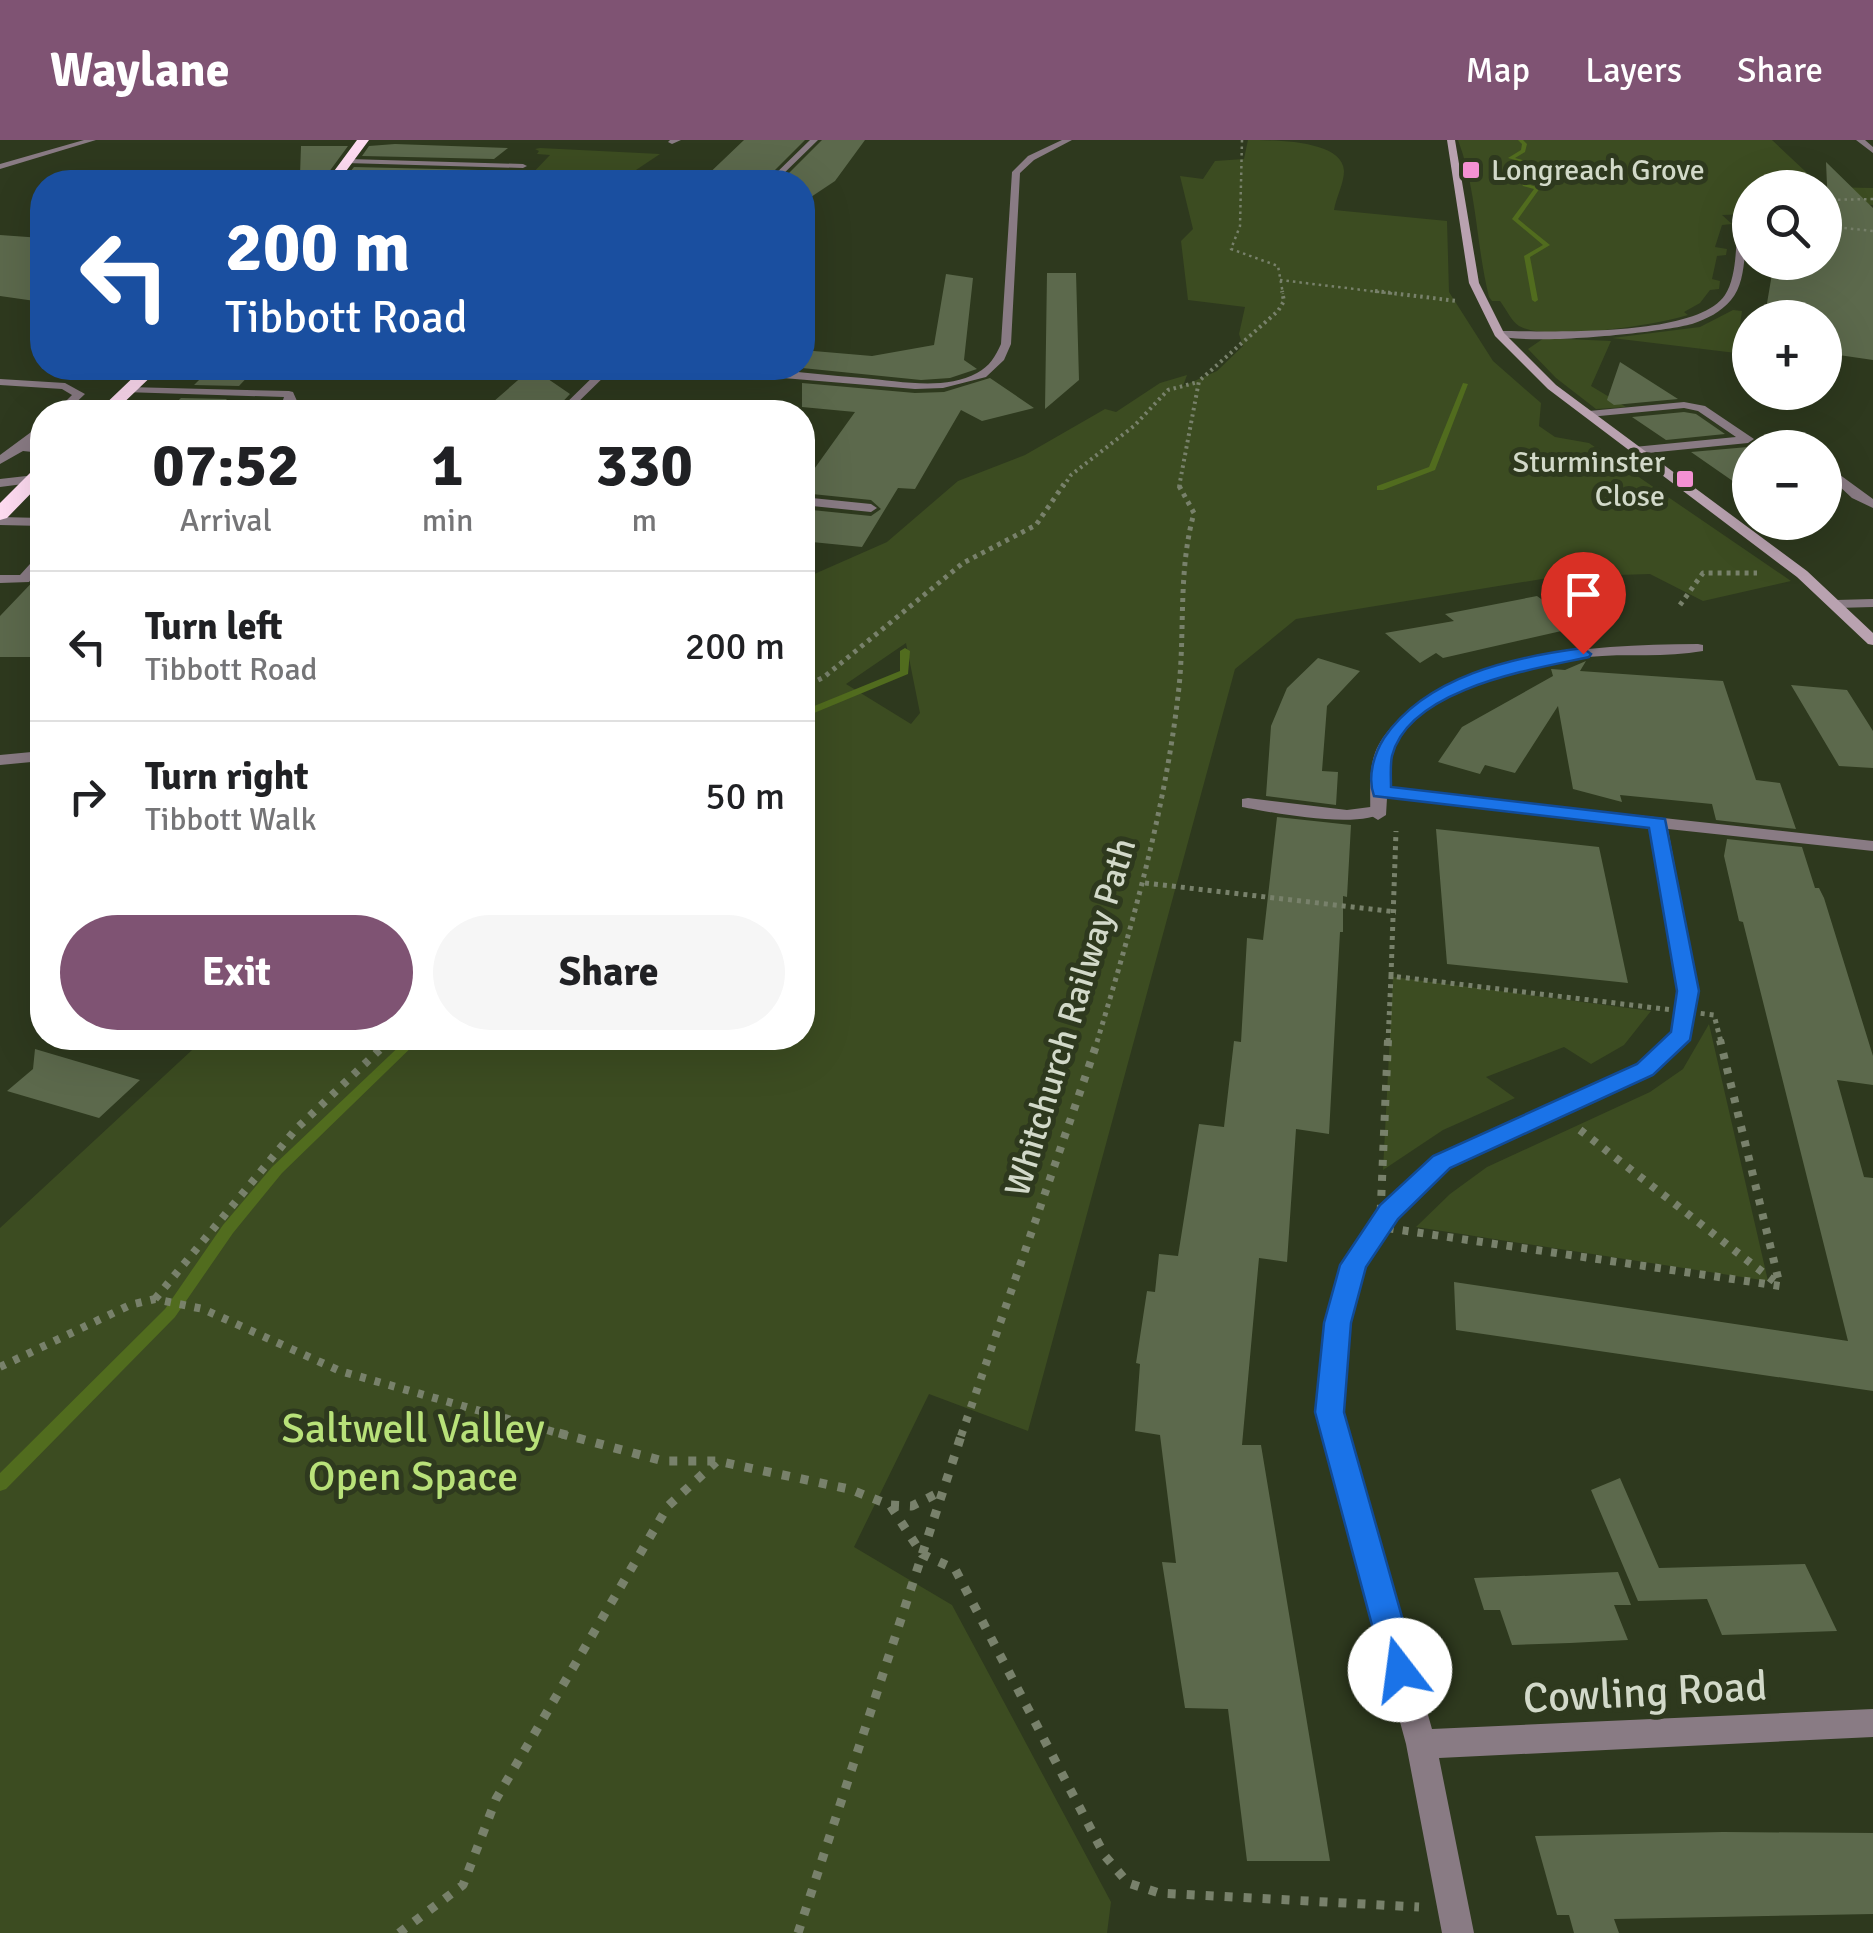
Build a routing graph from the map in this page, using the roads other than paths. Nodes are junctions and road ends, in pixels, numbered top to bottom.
1 (92, 140) edge
2 (363, 140) edge
3 (814, 140) edge
4 (1068, 140) edge
5 (1450, 140) edge
6 (1867, 140) edge
7 (1873, 151) edge
8 (348, 161) junction
9 (523, 166) dead end
10 (0, 167) edge
11 (341, 170) edge
12 (783, 170) edge
13 (1733, 280) edge
14 (1499, 334) junction
15 (815, 378) edge
16 (139, 380) edge
17 (595, 380) edge
18 (0, 382) edge
19 (128, 390) junction
20 (73, 400) edge
21 (117, 400) edge
22 (291, 400) edge
23 (575, 400) edge
24 (1590, 414) junction
25 (30, 439) edge
26 (21, 447) junction
27 (30, 448) edge
28 (1638, 450) junction
29 (0, 460) edge
30 (30, 477) edge
31 (3, 481) edge
32 (1842, 481) edge
33 (30, 485) edge
34 (815, 503) edge
35 (1873, 504) edge
36 (872, 508) dead end
37 (0, 517) edge
38 (30, 521) edge
39 (30, 573) edge
40 (0, 579) edge
41 (1873, 603) edge
42 (1836, 604) junction
43 (1873, 641) edge
44 (1698, 648) dead end
45 (30, 757) edge
46 (0, 760) edge
47 (1381, 792) junction
48 (1248, 803) dead end
49 (1658, 823) junction
50 (1873, 846) edge
51 (1873, 1723) edge
52 (1421, 1744) junction
53 (1456, 1921) edge

1 - 10 street
2 - 8 highway
3 - 12 street
4 - 15 street
5 - 14 street
6 - 7 street
8 - 9 street
8 - 11 highway
13 - 14 street
14 - 24 street
16 - 19 highway
17 - 23 street
18 - 20 street
19 - 21 highway
19 - 22 street
24 - 28 street
24 - 28 street
25 - 26 street
26 - 27 street
26 - 29 street
28 - 42 street
30 - 31 street
32 - 35 street
33 - 37 highway
34 - 36 street
37 - 38 street
39 - 40 street
41 - 42 street
42 - 43 street
44 - 47 street
45 - 46 street
47 - 48 street
47 - 49 street
49 - 50 street
49 - 52 street
51 - 52 street, Cowling Road
52 - 53 street

